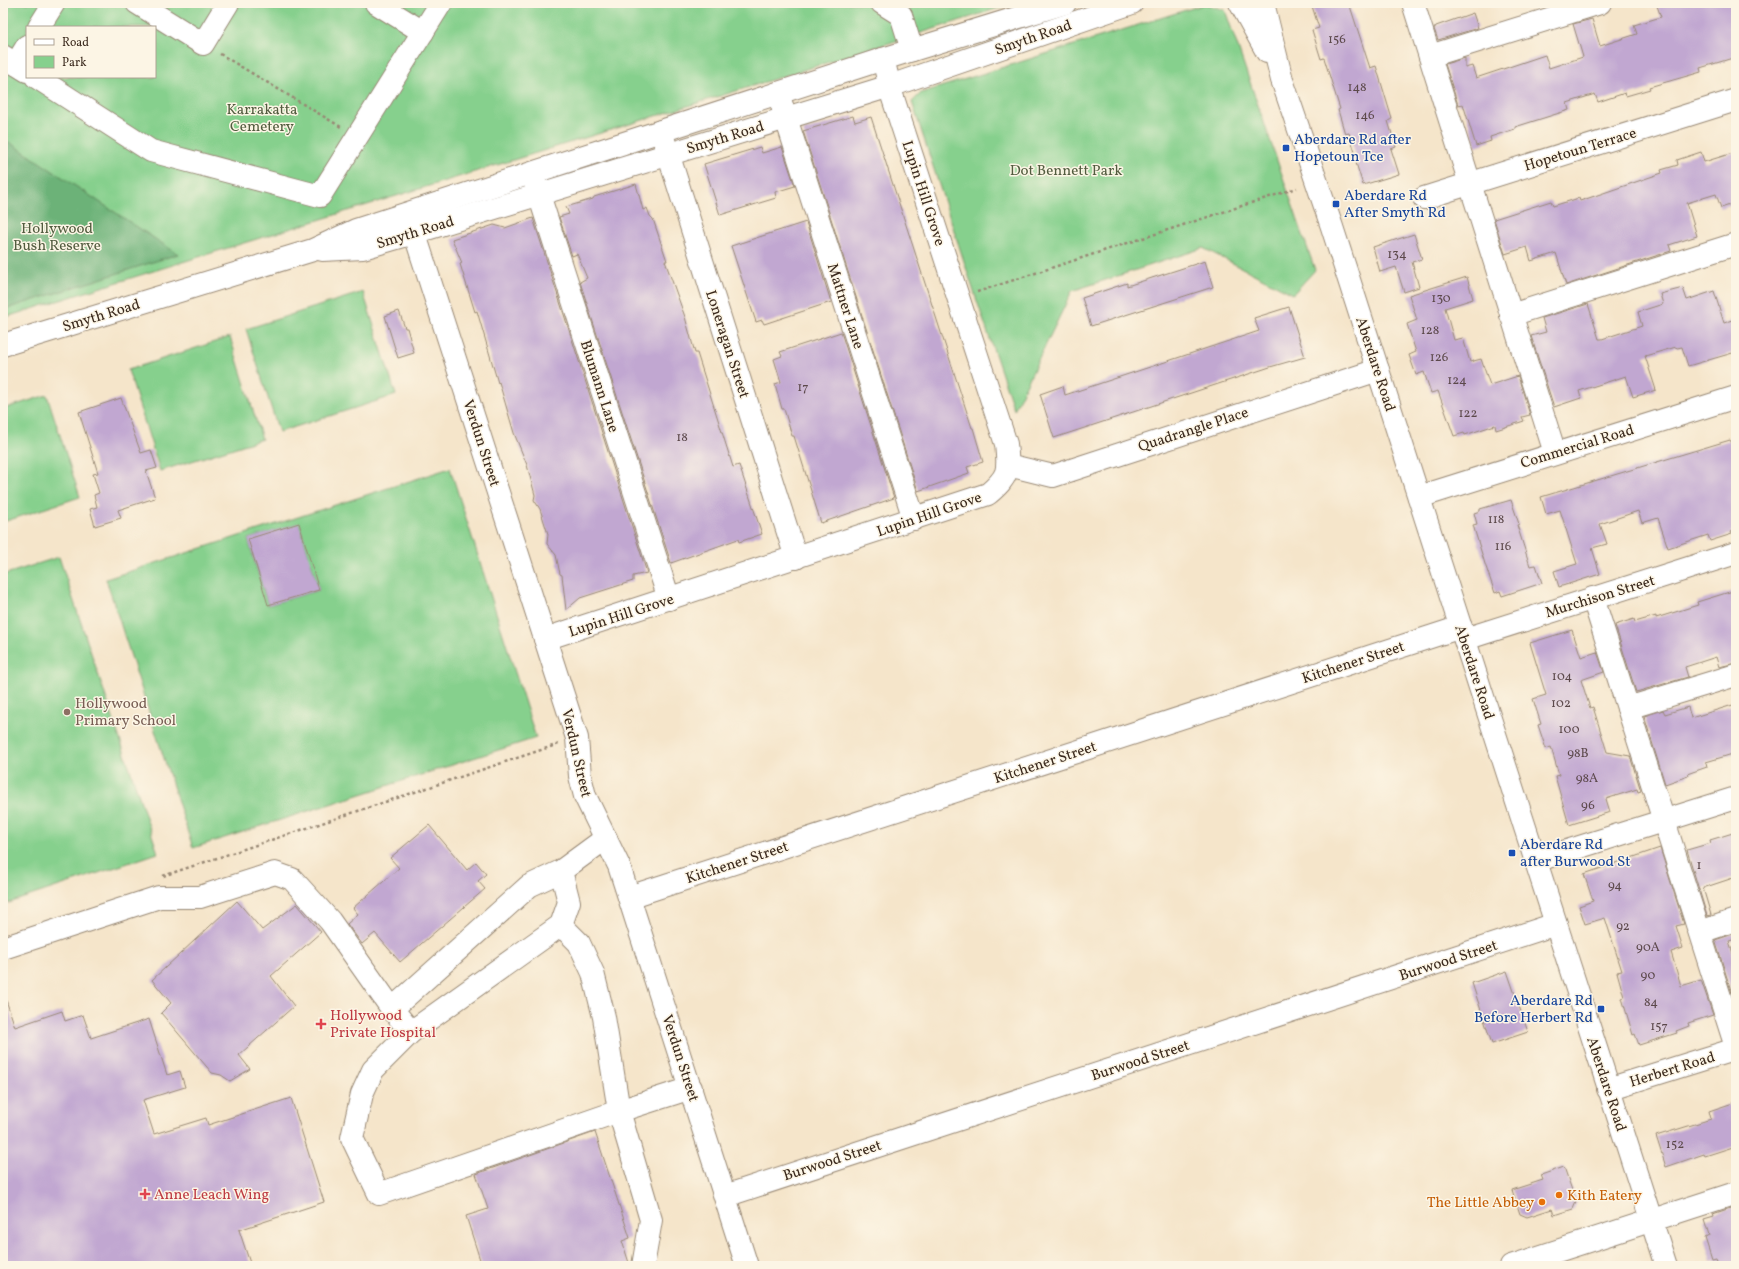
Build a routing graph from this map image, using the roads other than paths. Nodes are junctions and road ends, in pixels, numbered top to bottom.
1 (54, 3) edge
2 (137, 3) edge
3 (228, 3) edge
4 (376, 3) edge
5 (441, 3) edge
6 (882, 3) edge
7 (1065, 3) edge
8 (1132, 3) edge
9 (1240, 3) edge
10 (1263, 3) edge
11 (1413, 3) edge
12 (1600, 3) edge
13 (40, 26) edge
14 (423, 32) junction
15 (912, 50) junction
16 (1430, 56) junction
17 (882, 59) junction
18 (38, 78) edge
19 (1282, 80) junction
20 (890, 86) junction
21 (778, 93) junction
22 (1736, 100) edge
23 (786, 118) junction
24 (661, 131) junction
25 (668, 155) junction
26 (532, 173) junction
27 (1470, 183) junction
28 (539, 194) junction
29 (1424, 198) dead end
30 (411, 223) junction
31 (1736, 244) edge
32 (1510, 315) junction
33 (3, 345) edge
34 (1378, 370) junction
35 (1736, 397) edge
36 (1555, 453) junction
37 (1008, 465) junction
38 (1419, 497) junction
39 (914, 519) junction
40 (1736, 554) edge
41 (796, 558) junction
42 (1593, 598) junction
43 (669, 599) junction
44 (1463, 633) junction
45 (545, 640) junction
46 (1736, 674) edge
47 (1628, 708) junction
48 (1736, 798) edge
49 (1664, 820) junction
50 (606, 838) junction
51 (1536, 860) junction
52 (561, 871) junction
53 (629, 897) junction
54 (1736, 920) edge
55 (1556, 924) junction
56 (561, 925) junction
57 (1700, 932) junction
58 (3, 948) edge
59 (392, 1009) junction
60 (411, 1032) junction
61 (1736, 1048) edge
62 (691, 1088) junction
63 (1608, 1089) junction
64 (619, 1111) junction
65 (1736, 1193) edge
66 (725, 1196) junction
67 (1652, 1220) junction
68 (643, 1266) edge
69 (747, 1266) edge
70 (1511, 1266) edge
71 (1666, 1266) edge

1 - 13 street
2 - 3 street
4 - 14 street
5 - 14 street
6 - 15 street
7 - 15 street, Smyth Road
8 - 20 street, Smyth Road
9 - 19 street, Aberdare Road
10 - 19 street, Aberdare Road
11 - 16 street
12 - 16 street
14 - 18 street
15 - 17 street, Smyth Road
16 - 27 street
17 - 20 street, Lupin Hill Grove
17 - 21 street, Smyth Road
19 - 34 street, Aberdare Road
20 - 23 street, Smyth Road
20 - 37 street, Lupin Hill Grove
21 - 23 street, Mattner Lane
21 - 24 street, Smyth Road
22 - 27 street, Hopetoun Terrace
23 - 25 street, Smyth Road
23 - 39 street, Mattner Lane
24 - 25 street, Loneragan Street
24 - 26 street, Smyth Road
25 - 28 street, Smyth Road
25 - 41 street, Loneragan Street
26 - 28 street, Blumann Lane
26 - 30 street, Smyth Road
27 - 29 street, Hopetoun Terrace
27 - 32 street
28 - 30 street, Smyth Road
28 - 43 street, Blumann Lane
30 - 33 street, Smyth Road
30 - 45 street, Verdun Street
31 - 32 street
32 - 36 street
34 - 37 street, Quadrangle Place
34 - 38 street, Aberdare Road
35 - 36 street, Commercial Road
36 - 38 street, Commercial Road
37 - 39 street, Lupin Hill Grove
38 - 44 street, Aberdare Road
39 - 41 street, Lupin Hill Grove
40 - 42 street, Murchison Street
41 - 43 street, Lupin Hill Grove
42 - 44 street, Murchison Street
42 - 47 street
43 - 45 street, Lupin Hill Grove
44 - 51 street, Aberdare Road
44 - 53 street, Kitchener Street
45 - 50 street, Verdun Street
46 - 47 street
47 - 49 street
48 - 49 street
49 - 51 street
49 - 57 street
50 - 52 street
50 - 53 street, Verdun Street
51 - 55 street, Aberdare Road
52 - 56 street
52 - 59 street
53 - 62 street, Verdun Street
54 - 57 street
55 - 63 street, Aberdare Road
55 - 66 street, Burwood Street
56 - 60 street
56 - 64 street
57 - 61 street
58 - 59 street
59 - 60 street
60 - 64 street
61 - 63 street, Herbert Road
62 - 64 street
62 - 66 street, Verdun Street
63 - 67 street, Aberdare Road
64 - 68 street
65 - 67 street
66 - 69 street, Verdun Street
67 - 70 street
67 - 71 street, Aberdare Road

